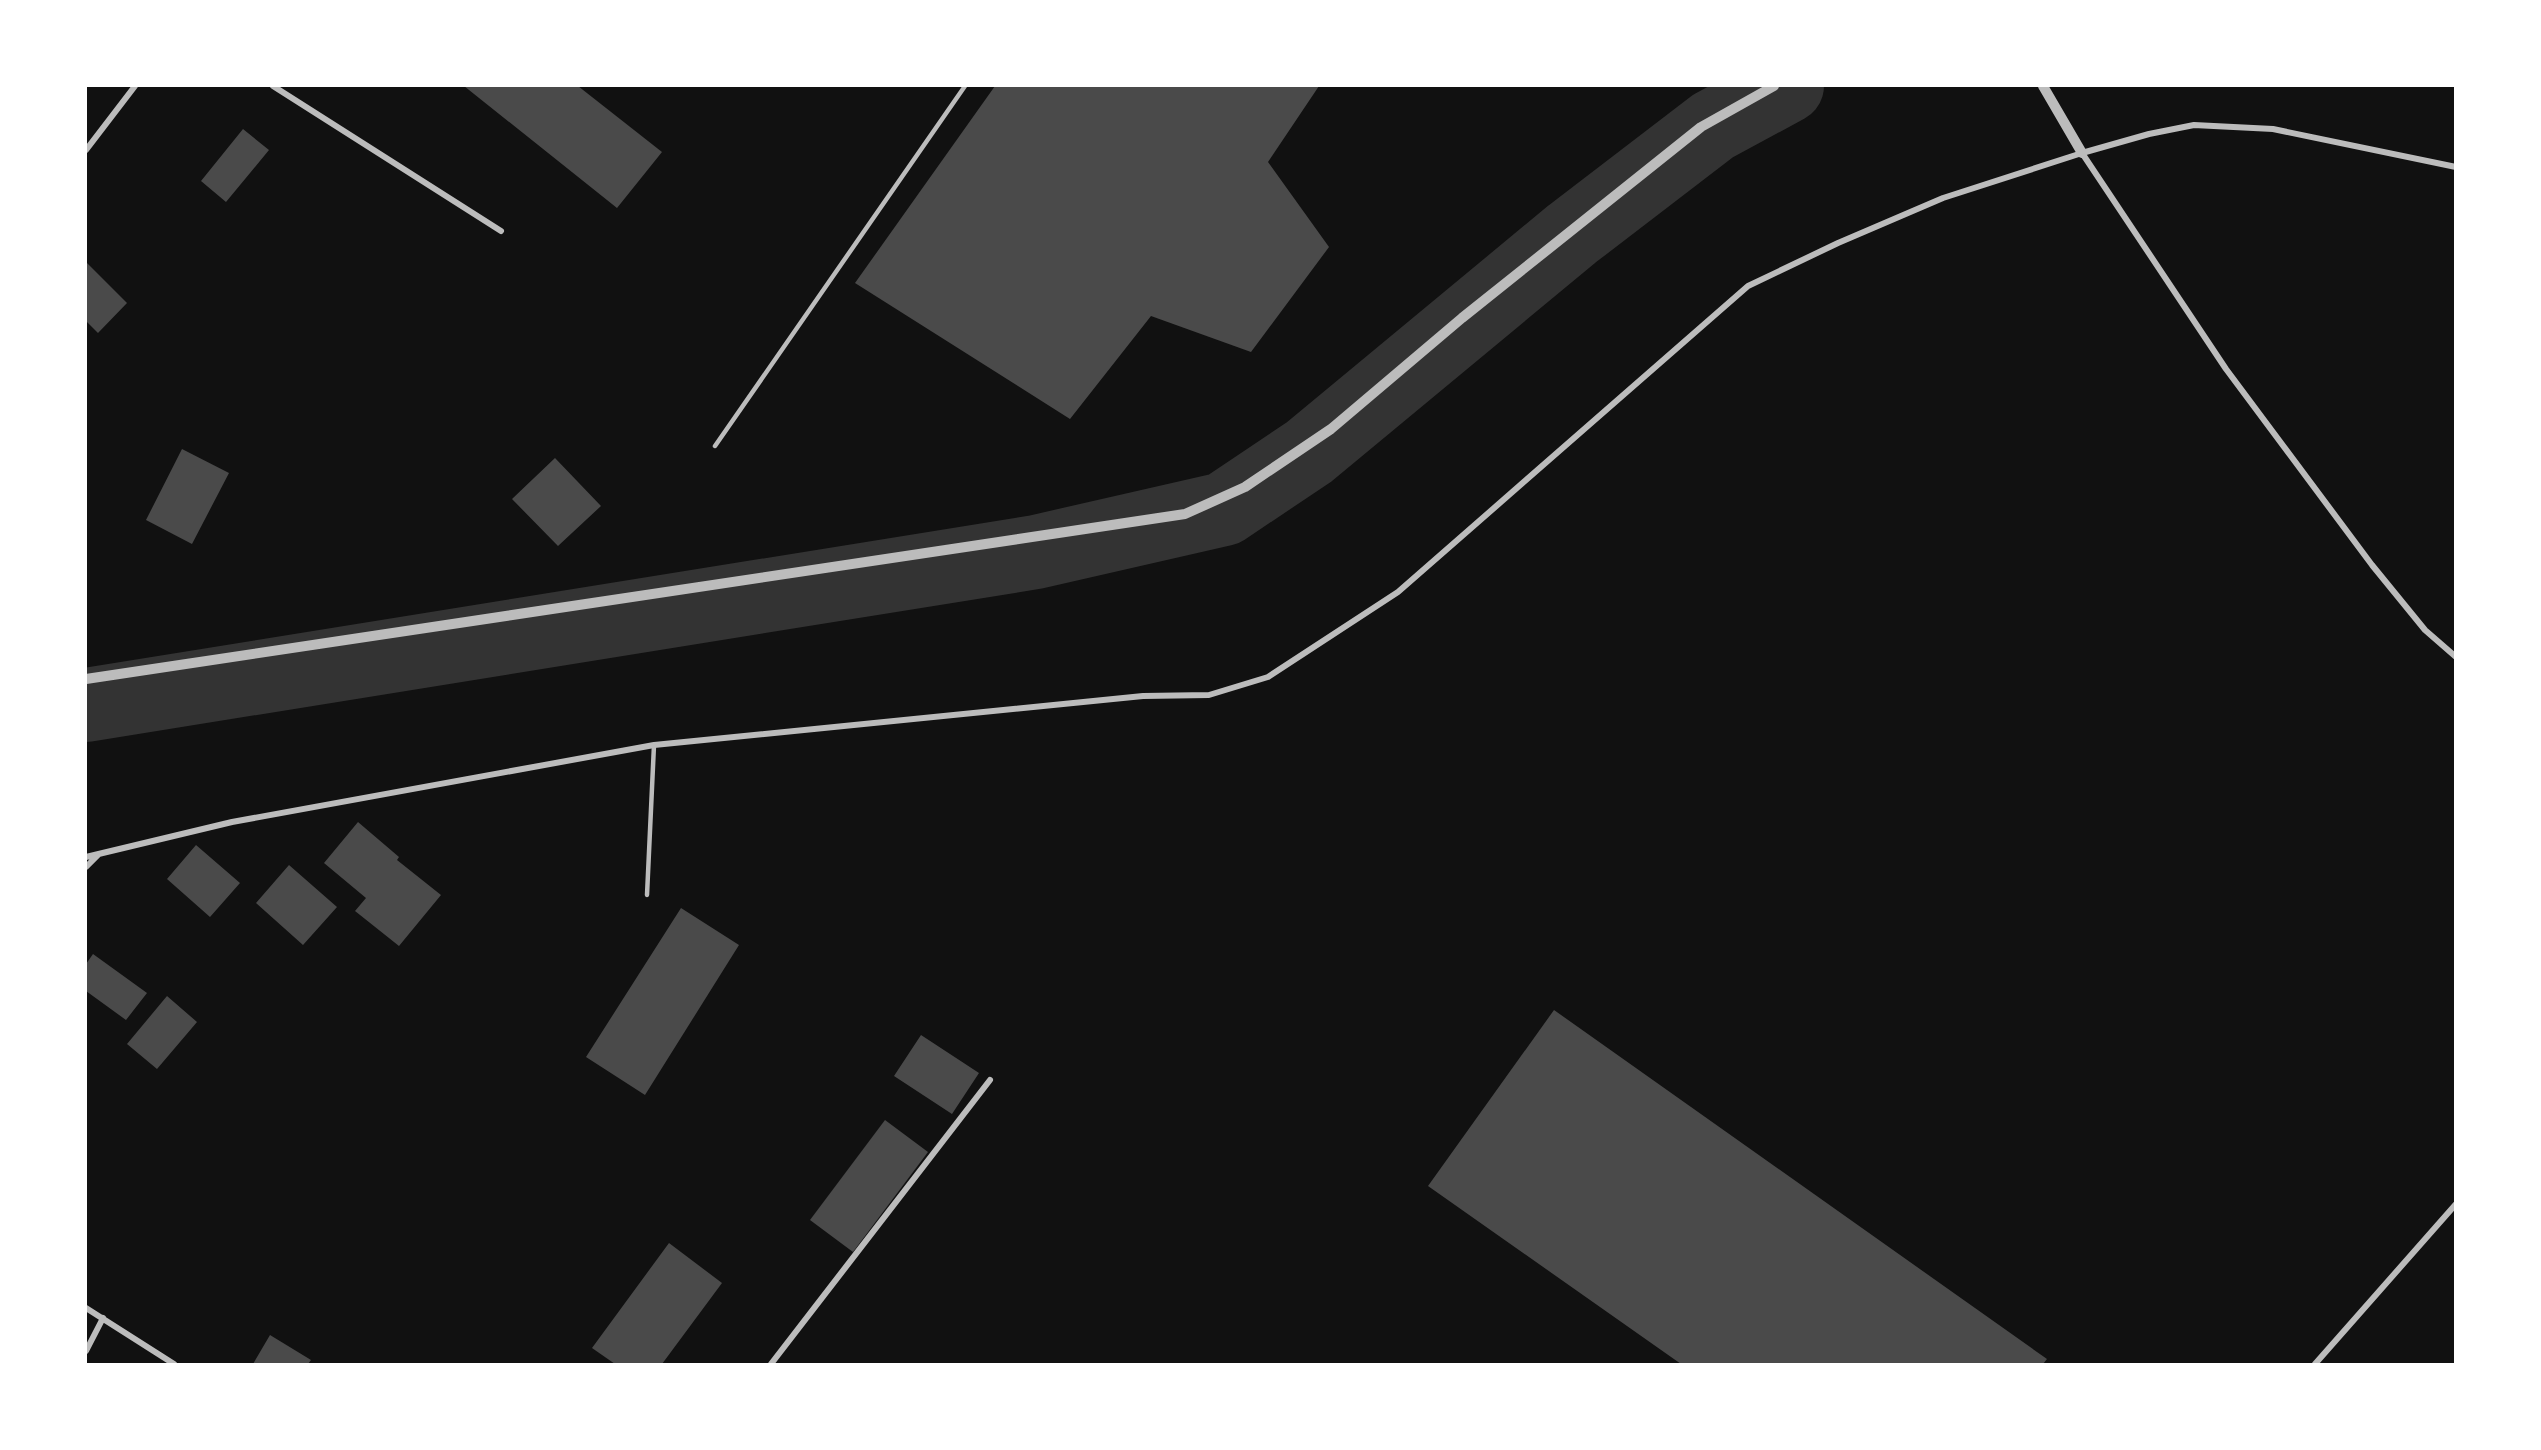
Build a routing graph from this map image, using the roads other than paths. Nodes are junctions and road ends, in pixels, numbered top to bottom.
1 (135, 86) edge
2 (273, 86) edge
3 (965, 86) edge
4 (1774, 86) edge
5 (2043, 86) edge
6 (86, 150) edge
7 (2082, 153) junction
8 (2456, 167) edge
9 (501, 231) dead end
10 (715, 446) dead end
11 (2456, 657) edge
12 (86, 679) edge
13 (654, 745) junction
14 (98, 855) junction
15 (86, 857) edge
16 (86, 867) edge
17 (648, 895) dead end
18 (990, 1080) dead end
19 (2456, 1204) edge
20 (86, 1308) edge
21 (103, 1318) junction
22 (86, 1350) edge
23 (174, 1365) edge
24 (771, 1365) edge
25 (2315, 1365) edge

1 - 6 street
2 - 9 street
3 - 10 lane
4 - 12 street
5 - 7 street
7 - 8 street
7 - 11 street
7 - 13 street
13 - 14 street
13 - 17 lane
14 - 15 street
14 - 16 street
18 - 24 street
19 - 25 street
20 - 21 street
21 - 22 street
21 - 23 street

